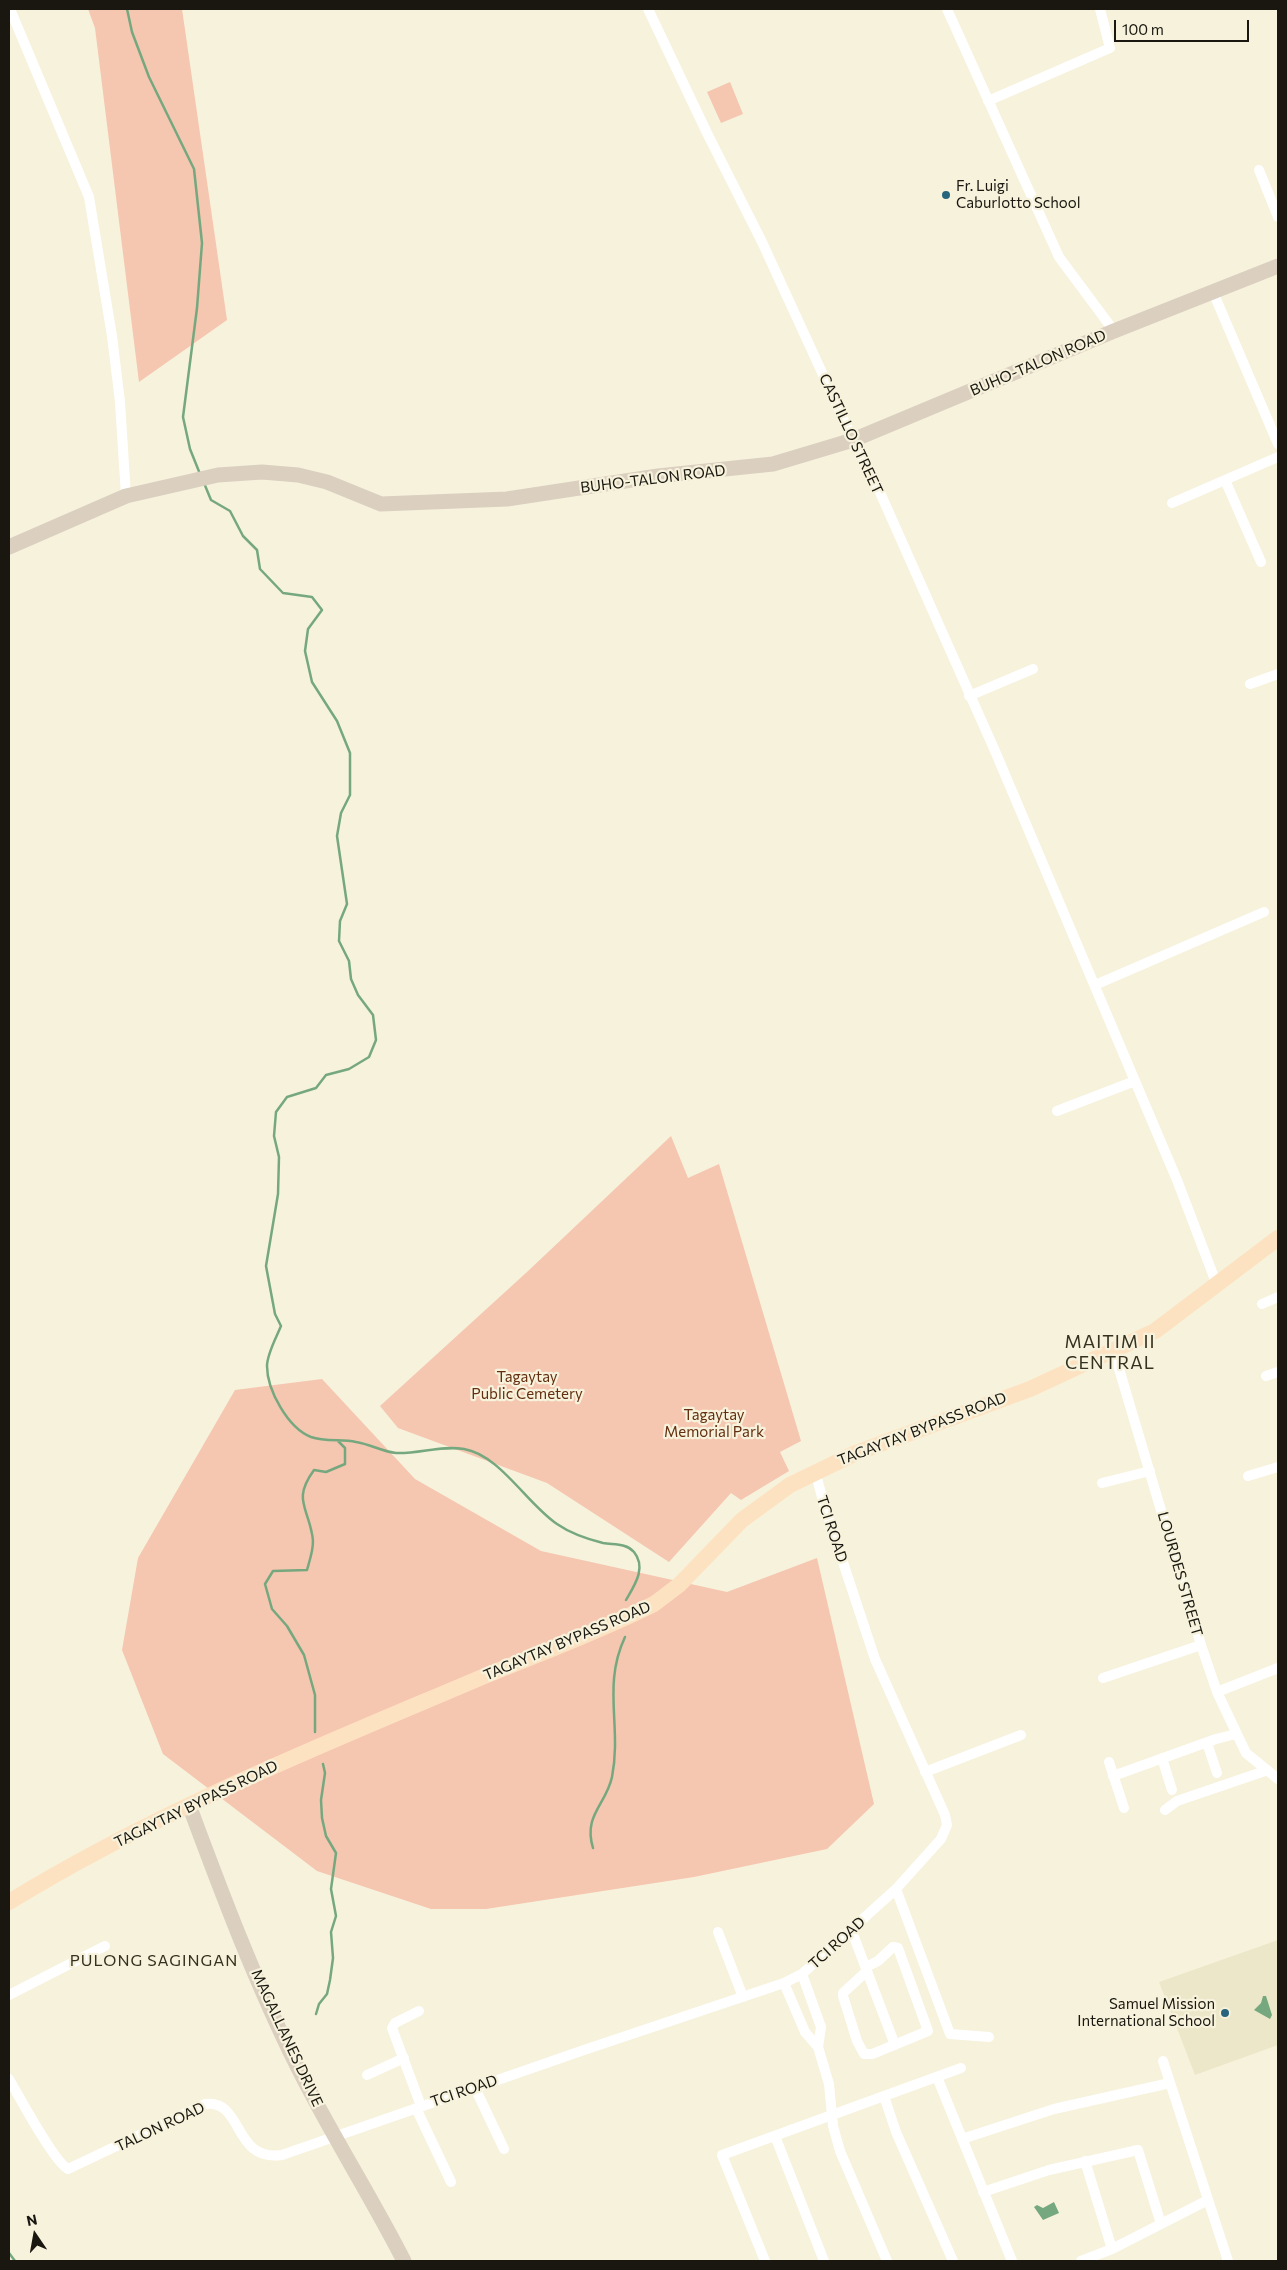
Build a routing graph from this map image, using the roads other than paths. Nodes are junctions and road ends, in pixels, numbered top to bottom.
1 (10, 9) edge
2 (648, 9) edge
3 (947, 9) edge
4 (1100, 9) edge
5 (988, 102) junction
6 (1259, 170) dead end
7 (1278, 217) edge
8 (1278, 266) edge
9 (1213, 292) junction
10 (1114, 331) junction
11 (852, 440) junction
12 (1278, 444) edge
13 (1278, 457) edge
14 (1225, 480) junction
15 (126, 496) junction
16 (1172, 503) dead end
17 (9, 547) edge
18 (1261, 562) dead end
19 (1033, 670) dead end
20 (1278, 674) edge
21 (1250, 684) dead end
22 (969, 696) junction
23 (1264, 912) dead end
24 (1095, 985) junction
25 (1136, 1081) junction
26 (1057, 1111) dead end
27 (1278, 1238) edge
28 (1217, 1285) junction
29 (1278, 1297) edge
30 (1262, 1304) dead end
31 (1114, 1352) junction
32 (1278, 1372) edge
33 (1266, 1376) dead end
34 (1278, 1467) edge
35 (1150, 1470) junction
36 (815, 1471) junction
37 (1248, 1476) dead end
38 (1102, 1483) dead end
39 (1201, 1645) junction
40 (1278, 1668) edge
41 (1103, 1678) dead end
42 (1217, 1692) junction
43 (1236, 1734) junction
44 (1021, 1735) dead end
45 (1207, 1743) junction
46 (1162, 1758) junction
47 (1109, 1762) dead end
48 (1266, 1771) junction
49 (925, 1772) junction
50 (1217, 1773) dead end
51 (1113, 1776) junction
52 (1278, 1779) edge
53 (1172, 1790) dead end
54 (190, 1805) junction
55 (1124, 1808) dead end
56 (1165, 1810) dead end
57 (896, 1889) junction
58 (9, 1902) edge
59 (852, 1929) junction
60 (718, 1932) dead end
61 (105, 1946) dead end
62 (867, 1969) junction
63 (802, 1974) junction
64 (784, 1983) junction
65 (9, 1995) edge
66 (743, 1997) junction
67 (419, 2011) dead end
68 (989, 2038) dead end
69 (895, 2045) junction
70 (818, 2047) junction
71 (404, 2058) junction
72 (1163, 2061) dead end
73 (961, 2068) dead end
74 (367, 2075) dead end
75 (937, 2076) junction
76 (9, 2080) edge
77 (1170, 2083) junction
78 (475, 2088) junction
79 (884, 2096) junction
80 (418, 2107) junction
81 (832, 2115) junction
82 (336, 2136) junction
83 (775, 2136) junction
84 (962, 2139) junction
85 (504, 2148) dead end
86 (1085, 2160) junction
87 (451, 2182) dead end
88 (983, 2192) junction
89 (1208, 2200) junction
90 (1161, 2224) junction
91 (1112, 2249) junction
92 (1227, 2259) edge
93 (404, 2261) edge
94 (764, 2261) edge
95 (824, 2261) edge
96 (887, 2261) edge
97 (953, 2261) edge
98 (1012, 2261) edge
99 (1081, 2261) edge
100 (1216, 2261) edge

1 - 15 street
2 - 11 street, CASTILLO STREET
3 - 5 street
4 - 5 street
5 - 10 street
6 - 7 street
8 - 9 street, BUHO-TALON ROAD
9 - 10 street, BUHO-TALON ROAD
9 - 12 street
10 - 11 street, BUHO-TALON ROAD
11 - 15 street, BUHO-TALON ROAD
11 - 22 street, CASTILLO STREET
13 - 14 street
14 - 16 street
14 - 18 street
15 - 17 street, BUHO-TALON ROAD
19 - 22 street
20 - 21 street
22 - 24 street, CASTILLO STREET
23 - 24 street
24 - 25 street, CASTILLO STREET
25 - 26 street
25 - 28 street, CASTILLO STREET
27 - 28 main road, TAGAYTAY BYPASS ROAD
28 - 31 main road, TAGAYTAY BYPASS ROAD
29 - 30 street
31 - 35 street, LOURDES STREET
31 - 36 main road, TAGAYTAY BYPASS ROAD
32 - 33 street
34 - 37 street
35 - 38 street
35 - 39 street, LOURDES STREET
36 - 49 street, TCI ROAD
36 - 54 main road, TAGAYTAY BYPASS ROAD
39 - 41 street
39 - 42 street, LOURDES STREET
40 - 42 street
42 - 43 street, LOURDES STREET
43 - 45 street
43 - 48 street, LOURDES STREET
44 - 49 street
45 - 46 street
45 - 50 street
46 - 51 street
46 - 53 street
47 - 51 street
48 - 52 street, LOURDES STREET
48 - 56 street
49 - 57 street, TCI ROAD
51 - 55 street
54 - 58 main road, TAGAYTAY BYPASS ROAD
54 - 82 street, MAGALLANES DRIVE
57 - 59 street, TCI ROAD
57 - 68 street
59 - 62 street
59 - 63 street, TCI ROAD
60 - 66 street
61 - 65 street
62 - 69 street
62 - 69 street
62 - 69 street
63 - 64 street, TCI ROAD
63 - 70 street
64 - 66 street, TCI ROAD
64 - 70 street
66 - 78 street, TCI ROAD
67 - 71 street
70 - 81 street
71 - 74 street
71 - 80 street
72 - 77 street
73 - 75 street
75 - 79 street
75 - 84 street
76 - 82 street, TALON ROAD
77 - 84 street
77 - 89 street
78 - 80 street, TCI ROAD
78 - 85 street
79 - 81 street
79 - 97 street
80 - 82 street, TCI ROAD
80 - 87 street
81 - 83 street
81 - 96 street
82 - 93 street, MAGALLANES DRIVE
83 - 94 street
83 - 95 street
84 - 88 street
86 - 88 street
86 - 90 street
86 - 91 street
88 - 98 street
89 - 90 street
89 - 92 street
90 - 91 street
91 - 99 street
92 - 100 street

